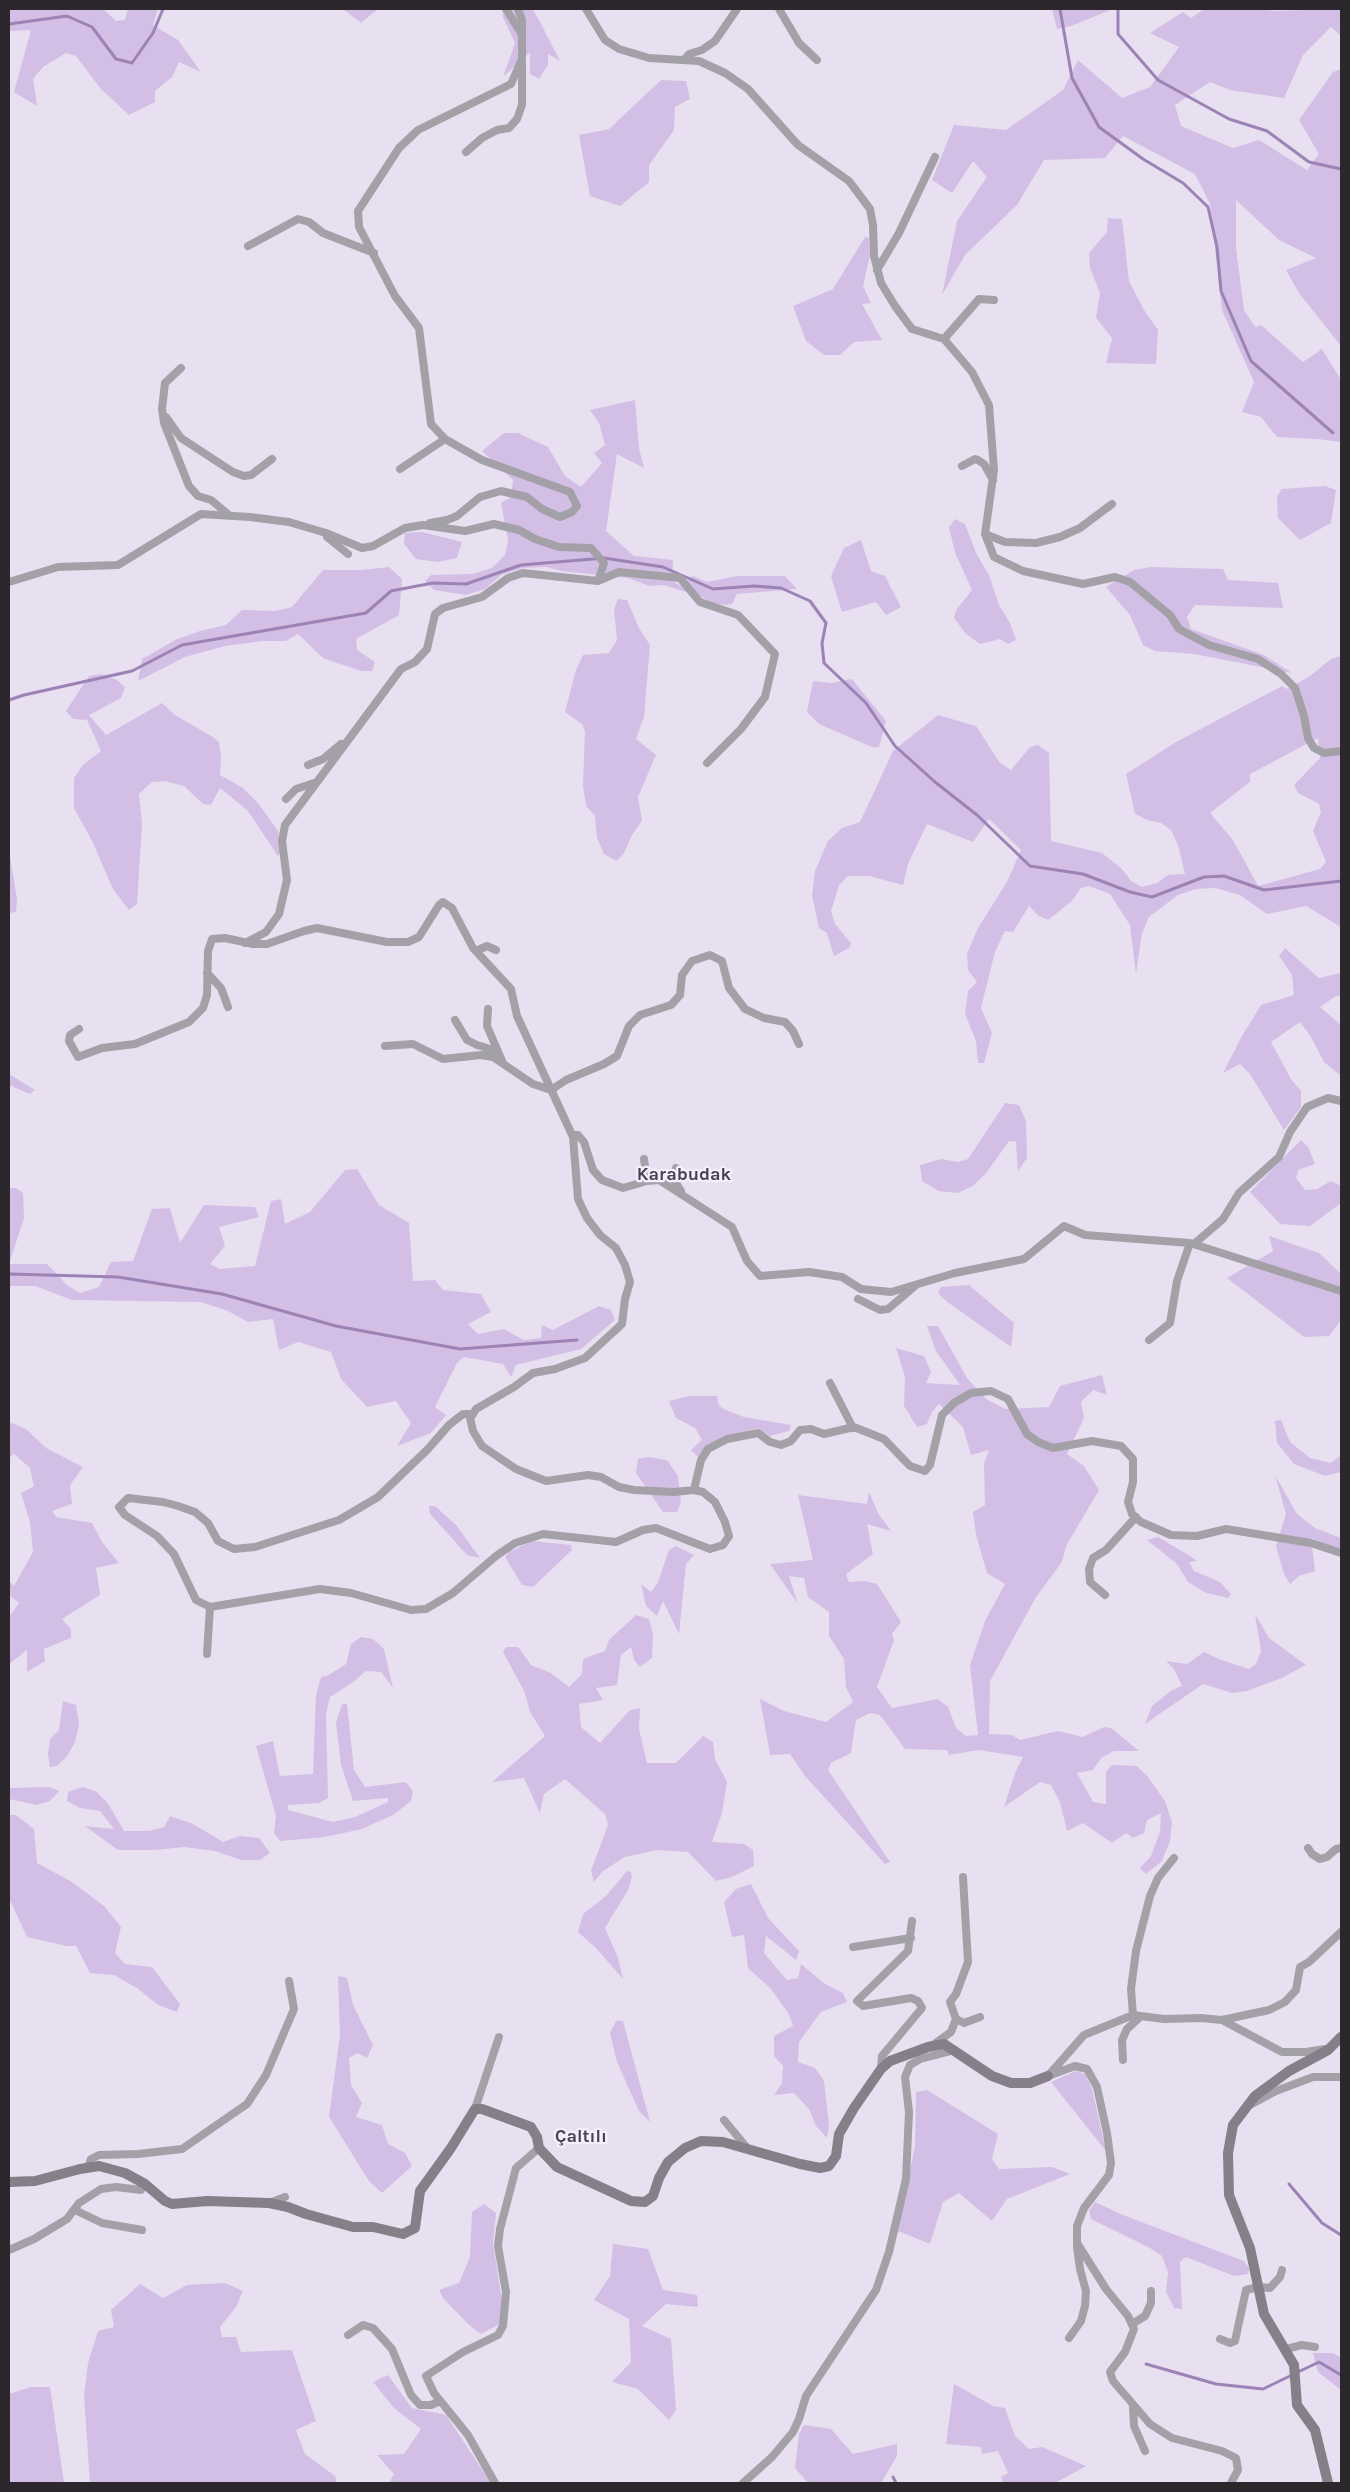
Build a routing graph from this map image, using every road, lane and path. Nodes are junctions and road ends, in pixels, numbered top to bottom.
1 (506, 9) edge
2 (518, 9) edge
3 (586, 9) edge
4 (737, 9) edge
5 (779, 9) edge
6 (522, 34) junction
7 (522, 59) junction
8 (684, 60) junction
9 (817, 60) dead end
10 (466, 152) dead end
11 (935, 157) dead end
12 (248, 246) dead end
13 (374, 253) junction
14 (877, 270) junction
15 (994, 300) dead end
16 (944, 339) junction
17 (181, 368) dead end
18 (162, 411) junction
19 (445, 439) junction
20 (272, 459) dead end
21 (962, 466) dead end
22 (400, 469) dead end
23 (993, 480) junction
24 (1112, 504) dead end
25 (230, 516) junction
26 (423, 524) junction
27 (320, 531) junction
28 (985, 534) junction
29 (348, 554) dead end
30 (598, 581) junction
31 (9, 582) edge
32 (352, 735) junction
33 (1341, 751) edge
34 (707, 763) dead end
35 (308, 765) dead end
36 (314, 783) junction
37 (286, 799) dead end
38 (245, 943) junction
39 (496, 950) dead end
40 (476, 951) junction
41 (207, 973) junction
42 (228, 1007) dead end
43 (488, 1009) dead end
44 (454, 1020) dead end
45 (79, 1029) dead end
46 (799, 1044) dead end
47 (385, 1046) dead end
48 (497, 1051) junction
49 (504, 1065) junction
50 (551, 1090) junction
51 (1341, 1101) edge
52 (573, 1137) junction
53 (644, 1159) dead end
54 (676, 1168) dead end
55 (647, 1181) junction
56 (693, 1204) junction
57 (1192, 1244) junction
58 (919, 1284) junction
59 (1341, 1291) edge
60 (858, 1299) dead end
61 (1149, 1340) dead end
62 (830, 1383) dead end
63 (473, 1414) junction
64 (853, 1428) junction
65 (694, 1490) junction
66 (1136, 1517) junction
67 (1341, 1553) edge
68 (1105, 1595) dead end
69 (210, 1607) junction
70 (207, 1654) dead end
71 (1308, 1848) dead end
72 (1341, 1848) edge
73 (1174, 1858) dead end
74 (963, 1877) dead end
75 (912, 1921) dead end
76 (1341, 1932) edge
77 (911, 1938) junction
78 (853, 1948) dead end
79 (289, 1981) dead end
80 (1137, 2016) junction
81 (980, 2017) dead end
82 (956, 2019) junction
83 (1222, 2020) junction
84 (499, 2037) dead end
85 (1341, 2037) edge
86 (932, 2046) junction
87 (1330, 2048) junction
88 (955, 2050) junction
89 (1123, 2060) dead end
90 (881, 2069) junction
91 (1048, 2076) junction
92 (1341, 2077) edge
93 (1246, 2107) junction
94 (475, 2109) junction
95 (724, 2120) dead end
96 (539, 2148) junction
97 (748, 2149) junction
98 (88, 2167) junction
99 (9, 2182) edge
100 (145, 2184) junction
101 (285, 2197) dead end
102 (269, 2203) junction
103 (75, 2210) junction
104 (142, 2230) dead end
105 (1077, 2243) junction
106 (9, 2250) edge
107 (1282, 2270) dead end
108 (1258, 2287) junction
109 (1151, 2291) dead end
110 (1132, 2324) junction
111 (348, 2335) dead end
112 (1069, 2338) dead end
113 (1220, 2339) dead end
114 (1315, 2347) dead end
115 (1286, 2349) junction
116 (440, 2401) junction
117 (1133, 2406) junction
118 (1145, 2451) dead end
119 (495, 2483) edge
120 (743, 2483) edge
121 (1232, 2483) edge
122 (1328, 2483) edge

1 - 6 street
2 - 6 street
3 - 8 street
4 - 8 street
5 - 9 street
6 - 7 street
7 - 10 street
7 - 13 street
8 - 14 street
11 - 14 street
12 - 13 street
13 - 19 street
14 - 16 street
15 - 16 street
16 - 23 street
17 - 18 street
18 - 20 street
18 - 25 street
19 - 22 street
19 - 26 street
21 - 23 street
23 - 28 street
24 - 28 street
25 - 27 street
25 - 31 street
26 - 27 street
26 - 30 street
27 - 29 street
28 - 33 street
30 - 32 street
30 - 34 street
32 - 35 street
32 - 36 street
36 - 37 street
36 - 38 street
38 - 40 street
38 - 41 street
39 - 40 street
40 - 50 street
41 - 42 street
41 - 45 street
43 - 48 street
44 - 48 street
46 - 50 street
47 - 49 street
48 - 49 street
49 - 50 street
50 - 52 street
51 - 57 street
52 - 55 street
52 - 63 street
53 - 55 street
54 - 56 street
55 - 56 street
56 - 58 street
57 - 58 street
57 - 59 street
57 - 61 street
58 - 60 street
62 - 64 street
63 - 65 street
63 - 69 street
64 - 65 street
64 - 66 street
65 - 69 street
66 - 67 street
66 - 68 street
69 - 70 street
71 - 72 street
73 - 80 street
74 - 82 street
75 - 77 street
76 - 83 street
77 - 78 street
77 - 90 street
79 - 98 street
80 - 83 street
80 - 89 street
80 - 91 street
81 - 82 street
82 - 86 street
83 - 87 street
84 - 94 street
85 - 87 street
86 - 88 street
86 - 90 street
87 - 93 street
88 - 91 street
88 - 120 street
90 - 97 street
91 - 105 street
92 - 93 street
93 - 108 street
94 - 96 street
94 - 102 street
95 - 97 street
96 - 97 street
96 - 116 street
98 - 99 street
98 - 100 street
100 - 102 street
100 - 103 street
101 - 102 street
103 - 104 street
103 - 106 street
105 - 110 street
105 - 112 street
107 - 108 street
108 - 113 street
108 - 115 street
109 - 110 street
110 - 117 street
111 - 116 street
114 - 115 street
115 - 122 street
116 - 119 street
117 - 118 street
117 - 121 street

